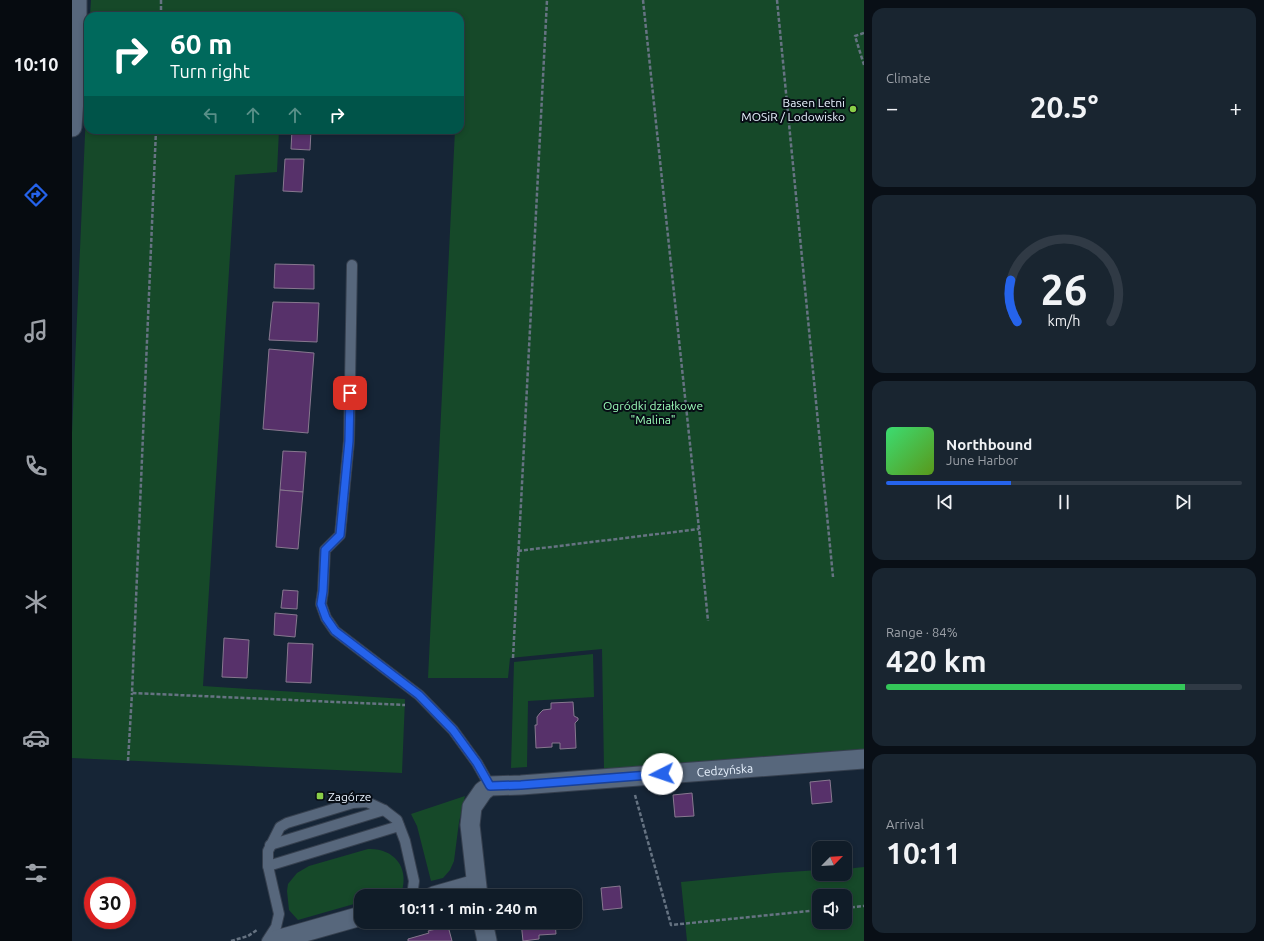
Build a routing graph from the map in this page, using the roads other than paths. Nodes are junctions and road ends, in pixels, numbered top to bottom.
1 (77, 0) edge
2 (72, 127) edge
3 (352, 265) dead end
4 (864, 759) edge
5 (490, 786) junction
6 (384, 810) junction
7 (399, 826) junction
8 (270, 845) junction
9 (268, 866) junction
10 (413, 889) edge
11 (477, 889) edge
12 (354, 918) edge
13 (484, 929) edge
14 (267, 941) edge
15 (273, 941) edge
16 (487, 941) edge

1 - 2 street
3 - 5 lane
4 - 5 street, Cedzyńska
5 - 11 street
6 - 7 lane
6 - 8 lane
6 - 8 lane
7 - 9 lane
7 - 10 lane
8 - 9 lane
9 - 14 lane
12 - 15 street
13 - 16 street

